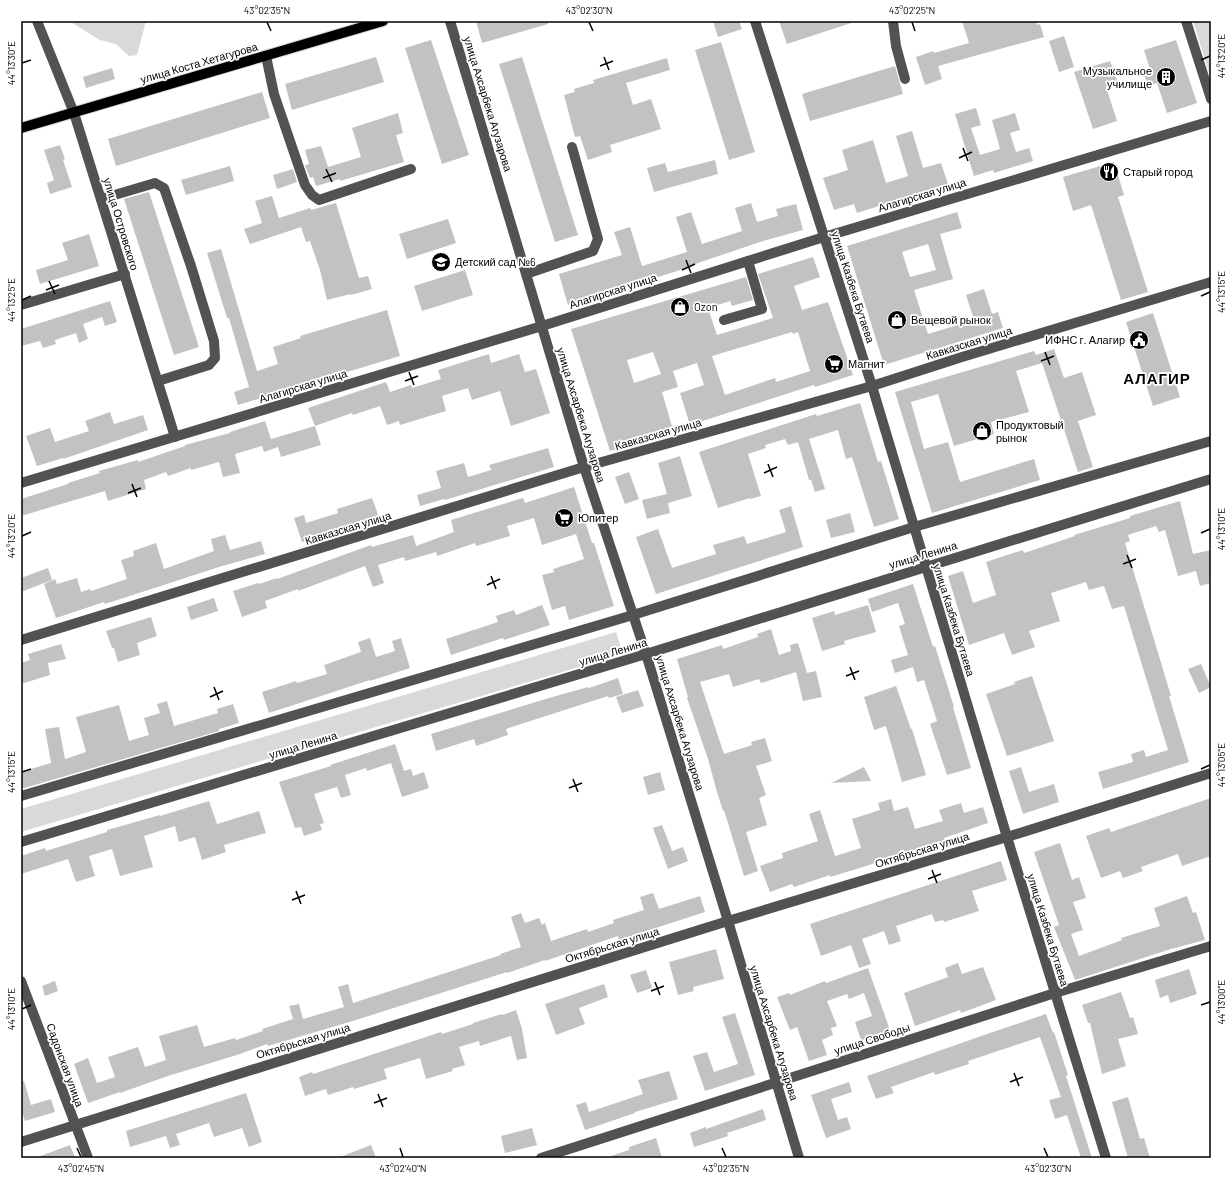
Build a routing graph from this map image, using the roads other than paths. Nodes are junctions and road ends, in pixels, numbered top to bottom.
1 (37, 21) edge
2 (383, 21) edge
3 (450, 21) edge
4 (755, 21) edge
5 (893, 21) edge
6 (1186, 21) edge
7 (266, 56) junction
8 (905, 79) dead end
9 (1211, 99) edge
10 (74, 112) junction
11 (1211, 121) edge
12 (21, 128) edge
13 (572, 147) dead end
14 (410, 169) dead end
15 (101, 199) junction
16 (824, 237) junction
17 (748, 261) junction
18 (125, 274) junction
19 (526, 274) junction
20 (1211, 282) edge
21 (21, 305) edge
22 (724, 320) dead end
23 (542, 326) junction
24 (158, 381) junction
25 (872, 386) junction
26 (175, 437) junction
27 (1211, 441) edge
28 (584, 467) junction
29 (1211, 479) edge
30 (21, 483) edge
31 (914, 527) junction
32 (926, 567) junction
33 (633, 615) junction
34 (21, 640) edge
35 (646, 654) junction
36 (1211, 773) edge
37 (21, 796) edge
38 (1007, 837) junction
39 (21, 842) edge
40 (728, 921) junction
41 (1211, 946) edge
42 (21, 981) edge
43 (1055, 993) junction
44 (776, 1082) junction
45 (75, 1125) junction
46 (21, 1142) edge
47 (88, 1158) edge
48 (541, 1158) edge
49 (799, 1158) edge
50 (1106, 1158) edge

1 - 10 street, улица Островского
2 - 7 main road, улица Коста Хетагурова
3 - 19 street, улица Ахсарбека Агузарова
4 - 16 street, улица Казбека Бутаева
5 - 8 street
6 - 9 street
7 - 10 main road, улица Коста Хетагурова
7 - 14 street
10 - 12 main road, улица Коста Хетагурова
10 - 15 street, улица Островского
11 - 16 street, Алагирская улица
13 - 19 street
15 - 18 street, улица Островского
15 - 24 street
16 - 17 street, Алагирская улица
16 - 25 street, улица Казбека Бутаева
17 - 22 street
17 - 23 street, Алагирская улица
18 - 21 street
18 - 24 street, улица Островского
19 - 23 street, улица Ахсарбека Агузарова
20 - 25 street, Кавказская улица
23 - 26 street, Алагирская улица
23 - 28 street, улица Ахсарбека Агузарова
24 - 26 street, улица Островского
25 - 28 street, Кавказская улица
25 - 31 street, улица Казбека Бутаева
26 - 30 street, Алагирская улица
27 - 31 street
28 - 33 street, улица Ахсарбека Агузарова
28 - 34 street, Кавказская улица
29 - 32 street, улица Ленина
31 - 32 street, улица Казбека Бутаева
31 - 33 street
32 - 35 street, улица Ленина
32 - 38 street, улица Казбека Бутаева
33 - 35 street, улица Ахсарбека Агузарова
33 - 37 street
35 - 39 street, улица Ленина
35 - 40 street, улица Ахсарбека Агузарова
36 - 38 street, Октябрьская улица
38 - 40 street, Октябрьская улица
38 - 43 street, улица Казбека Бутаева
40 - 44 street, улица Ахсарбека Агузарова
40 - 45 street, Октябрьская улица
41 - 43 street, улица Свободы
42 - 45 street, Садонская улица
43 - 44 street, улица Свободы
43 - 50 street, улица Казбека Бутаева
44 - 48 street, улица Свободы
44 - 49 street, улица Ахсарбека Агузарова
45 - 46 street, Октябрьская улица
45 - 47 street, Садонская улица

